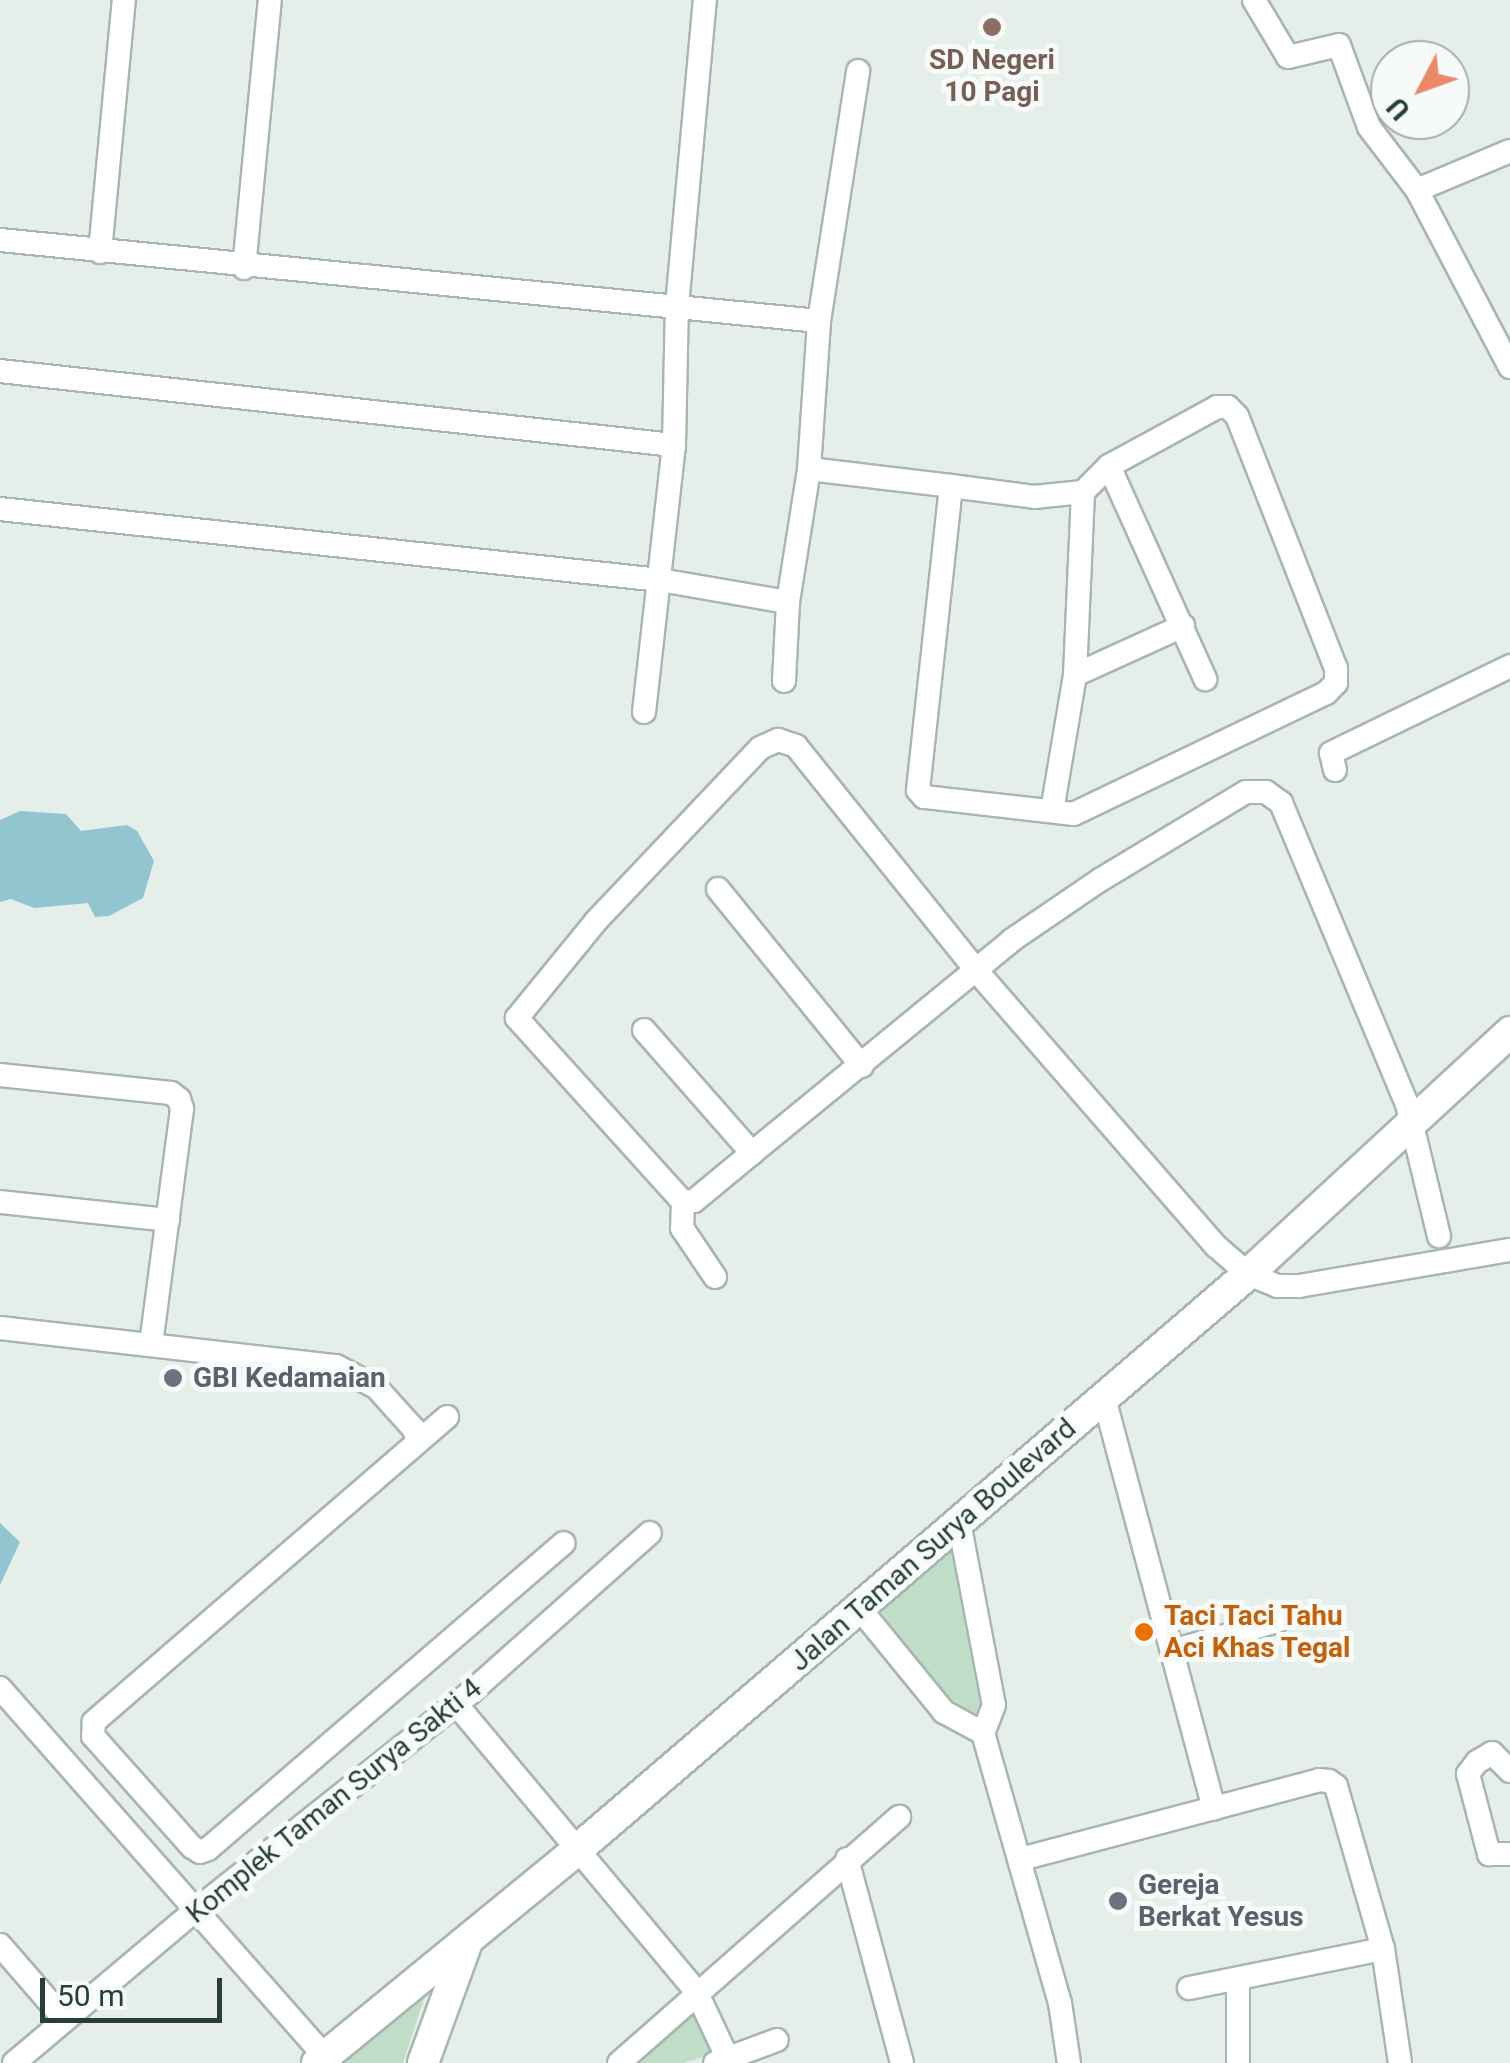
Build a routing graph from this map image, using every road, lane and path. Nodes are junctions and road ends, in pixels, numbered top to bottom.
1 (124, 0) edge
2 (270, 0) edge
3 (705, 0) edge
4 (1254, 0) edge
5 (858, 71) dead end
6 (1510, 150) edge
7 (1417, 190) junction
8 (0, 240) edge
9 (100, 252) junction
10 (244, 268) junction
11 (677, 306) junction
12 (819, 321) junction
13 (1510, 367) edge
14 (0, 371) edge
15 (674, 445) junction
16 (1109, 466) junction
17 (809, 468) junction
18 (951, 486) junction
19 (1083, 492) junction
20 (0, 509) edge
21 (660, 580) junction
22 (788, 602) junction
23 (1182, 626) junction
24 (1510, 666) edge
25 (1075, 676) junction
26 (1205, 680) dead end
27 (784, 681) dead end
28 (644, 712) dead end
29 (1336, 770) dead end
30 (1052, 811) junction
31 (718, 889) dead end
32 (975, 969) junction
33 (644, 1030) dead end
34 (1510, 1032) edge
35 (862, 1066) junction
36 (0, 1075) edge
37 (1402, 1134) junction
38 (752, 1153) junction
39 (0, 1202) edge
40 (683, 1202) junction
41 (168, 1220) junction
42 (1439, 1236) dead end
43 (1510, 1250) edge
44 (1248, 1274) junction
45 (714, 1276) dead end
46 (0, 1328) edge
47 (150, 1345) junction
48 (1104, 1398) junction
49 (448, 1418) dead end
50 (417, 1439) junction
51 (960, 1522) junction
52 (650, 1534) dead end
53 (564, 1544) dead end
54 (860, 1609) junction
55 (1278, 1621) dead end
56 (1172, 1651) junction
57 (0, 1688) edge
58 (456, 1704) junction
59 (984, 1732) junction
60 (1510, 1771) edge
61 (1214, 1809) junction
62 (899, 1816) dead end
63 (577, 1850) junction
64 (1510, 1854) edge
65 (847, 1859) junction
66 (1020, 1860) junction
67 (196, 1910) junction
68 (469, 1938) junction
69 (0, 1945) edge
70 (1383, 1950) junction
71 (1238, 1980) junction
72 (1189, 1988) dead end
73 (696, 1990) junction
74 (64, 2018) junction
75 (777, 2040) dead end
76 (321, 2060) edge
77 (721, 2061) edge
78 (14, 2063) edge
79 (423, 2063) edge
80 (619, 2063) edge
81 (902, 2063) edge
82 (1069, 2063) edge
83 (1238, 2063) edge
84 (1400, 2063) edge

1 - 9 street
2 - 10 street
3 - 11 street
4 - 7 street
5 - 12 street
6 - 7 street
7 - 13 street
8 - 9 street
9 - 10 street
10 - 11 street
11 - 12 street
11 - 15 street
12 - 17 street
14 - 15 street
15 - 21 street
16 - 19 street
16 - 23 street
16 - 30 street
17 - 18 street
17 - 22 street
18 - 19 street
18 - 30 street
19 - 25 street
20 - 21 street
21 - 22 street
21 - 28 street
22 - 27 street
23 - 25 street
23 - 26 street
24 - 29 street
25 - 30 street
31 - 35 street
32 - 35 street
32 - 37 street
32 - 40 street
32 - 44 street
33 - 38 street
34 - 37 street, Jalan Taman Surya Boulevard
35 - 38 street
36 - 41 street
37 - 42 street
37 - 44 street, Jalan Taman Surya Boulevard
38 - 40 street
39 - 41 street
40 - 45 street
41 - 47 street
43 - 44 street
44 - 48 street, Jalan Taman Surya Boulevard
46 - 47 street
47 - 50 street
48 - 51 street, Jalan Taman Surya Boulevard
48 - 56 street
49 - 50 street
50 - 53 street
51 - 54 street, Jalan Taman Surya Boulevard
51 - 59 street
52 - 58 street, Komplek Taman Surya Sakti 4
54 - 59 street
54 - 63 street, Jalan Taman Surya Boulevard
55 - 56 street
56 - 61 street
57 - 67 street
58 - 63 street
58 - 67 street, Komplek Taman Surya Sakti 4
59 - 66 street
60 - 64 street
61 - 66 street
61 - 70 street
62 - 65 street
63 - 68 street, Jalan Taman Surya Boulevard
63 - 73 street
65 - 73 street
65 - 81 street
66 - 82 street
67 - 74 street, Komplek Taman Surya Sakti 4
67 - 76 street
68 - 76 street, Jalan Taman Surya Boulevard
68 - 79 street
69 - 74 street
70 - 71 street
70 - 84 street
71 - 72 street
71 - 83 street
73 - 77 street
73 - 80 street
74 - 78 street, Komplek Taman Surya Sakti 4
75 - 77 street

